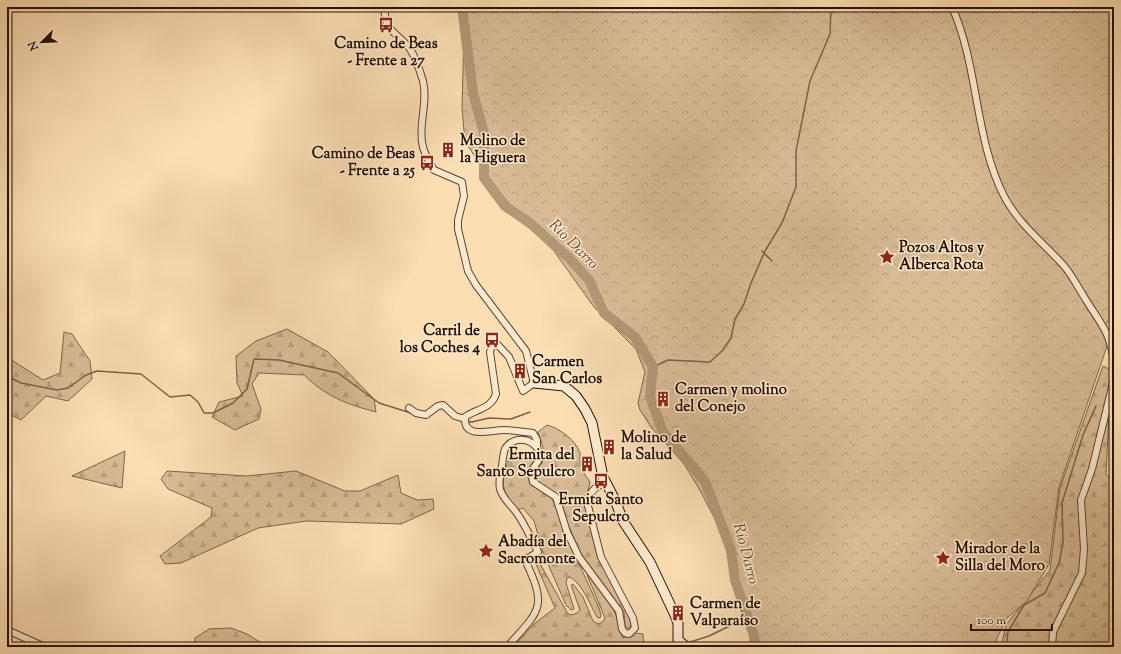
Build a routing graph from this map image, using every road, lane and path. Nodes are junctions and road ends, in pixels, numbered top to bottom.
1 (384, 7) edge
2 (952, 7) edge
3 (1114, 362) edge
4 (1114, 379) edge
5 (534, 383) junction
6 (409, 408) dead end
7 (465, 419) junction
8 (537, 446) junction
9 (606, 483) junction
10 (7, 630) edge
11 (682, 644) edge
12 (45, 647) edge
13 (346, 647) edge
14 (400, 647) edge
15 (507, 647) edge
16 (1052, 647) edge

1 - 5 street
2 - 3 street
4 - 16 street
5 - 7 street
5 - 9 street
6 - 7 street
7 - 8 street
8 - 9 street
8 - 15 street
9 - 11 street
10 - 12 street
13 - 14 street

